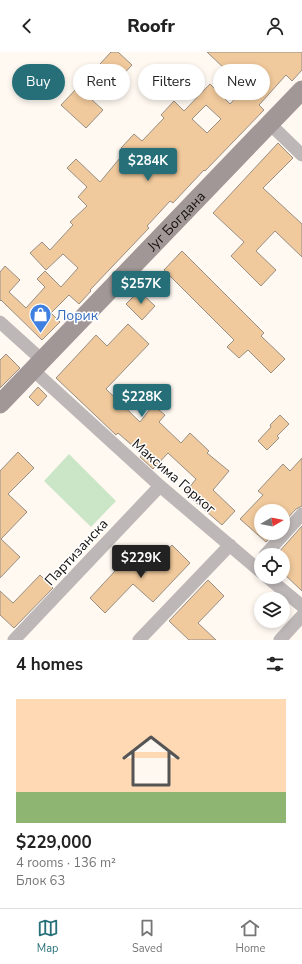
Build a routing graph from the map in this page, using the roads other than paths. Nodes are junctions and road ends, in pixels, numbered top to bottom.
1 (302, 90) edge
2 (270, 124) junction
3 (302, 155) edge
4 (0, 322) edge
5 (37, 365) junction
6 (0, 404) edge
7 (160, 486) junction
8 (302, 514) edge
9 (230, 545) junction
10 (271, 548) edge
11 (254, 562) edge
12 (275, 584) edge
13 (302, 606) edge
14 (302, 616) edge
15 (14, 640) edge
16 (140, 640) edge
17 (280, 640) edge

1 - 2 street, Југ Богдана
2 - 3 street
2 - 5 street, Југ Богдана
4 - 5 street, Максима Горког
5 - 6 street, Југ Богдана
5 - 7 street, Максима Горког
7 - 9 street, Максима Горког
7 - 15 street, Партизанска
8 - 10 street
9 - 11 street, Максима Горког
9 - 16 street
12 - 13 street
14 - 17 street

